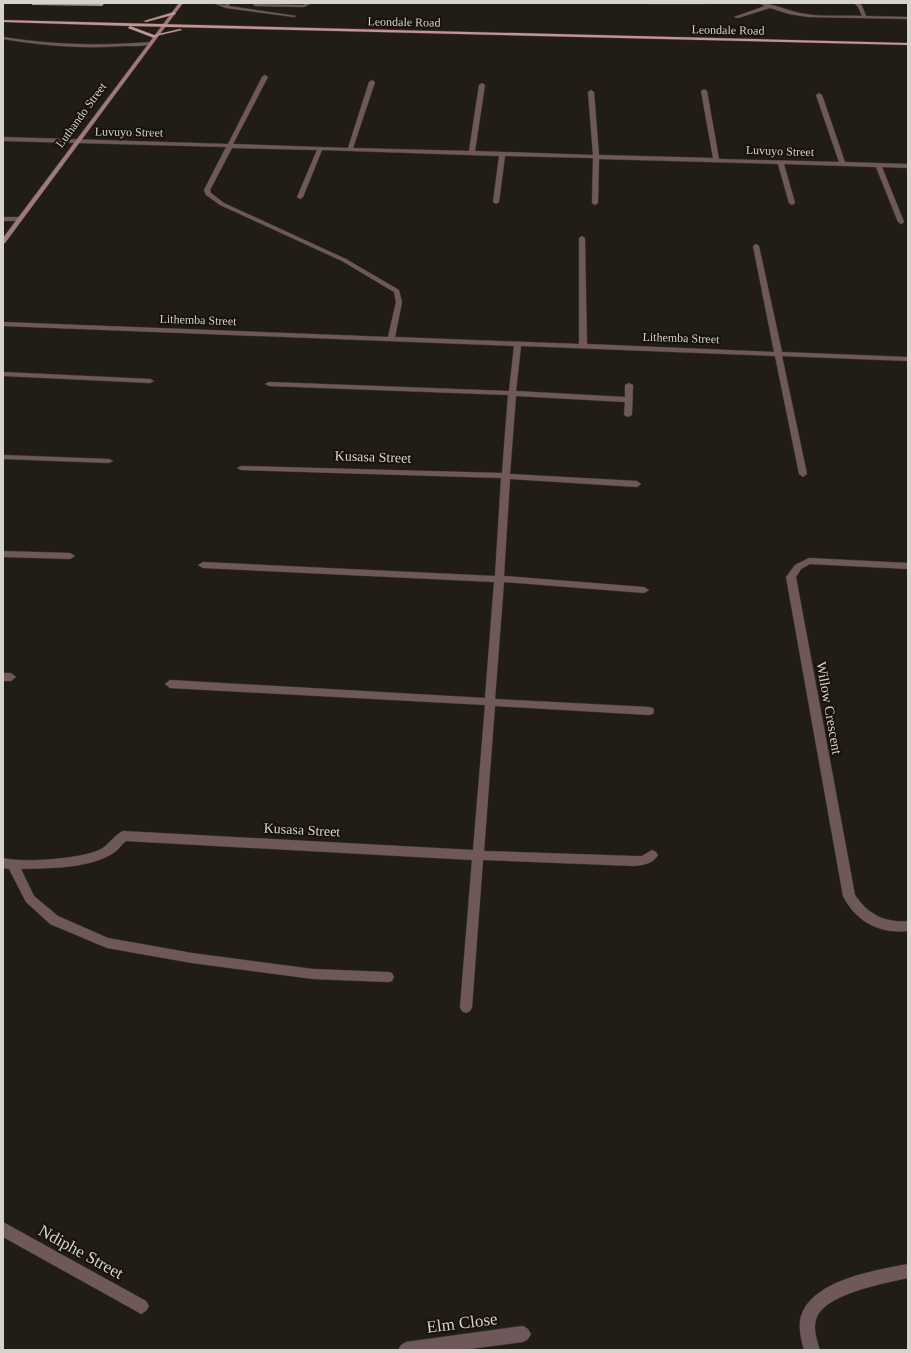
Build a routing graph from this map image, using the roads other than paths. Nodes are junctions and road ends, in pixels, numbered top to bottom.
1 (126, 3) edge
2 (141, 3) edge
3 (181, 3) edge
4 (215, 3) edge
5 (310, 3) edge
6 (649, 3) edge
7 (705, 3) edge
8 (760, 3) edge
9 (856, 3) edge
10 (255, 4) edge
11 (227, 5) edge
12 (770, 6) junction
13 (246, 9) junction
14 (173, 14) junction
15 (294, 16) dead end
16 (736, 17) dead end
17 (865, 18) junction
18 (908, 18) edge
19 (3, 21) edge
20 (116, 23) junction
21 (124, 24) junction
22 (164, 25) junction
23 (201, 27) junction
24 (155, 36) junction
25 (3, 38) edge
26 (805, 42) junction
27 (150, 43) junction
28 (908, 44) edge
29 (908, 47) edge
30 (265, 77) dead end
31 (372, 82) dead end
32 (482, 85) dead end
33 (704, 91) dead end
34 (591, 92) dead end
35 (819, 95) dead end
36 (3, 139) edge
37 (78, 141) junction
38 (231, 145) junction
39 (320, 149) junction
40 (350, 149) junction
41 (472, 153) junction
42 (502, 154) junction
43 (596, 157) junction
44 (716, 160) junction
45 (780, 162) junction
46 (843, 164) junction
47 (878, 165) junction
48 (908, 166) edge
49 (300, 197) dead end
50 (496, 202) dead end
51 (595, 203) dead end
52 (792, 203) dead end
53 (3, 219) edge
54 (20, 219) junction
55 (901, 222) dead end
56 (582, 238) dead end
57 (3, 242) edge
58 (756, 246) dead end
59 (3, 324) edge
60 (391, 340) junction
61 (518, 345) junction
62 (583, 346) junction
63 (778, 354) junction
64 (908, 359) edge
65 (3, 374) edge
66 (150, 381) dead end
67 (268, 384) dead end
68 (629, 385) dead end
69 (511, 393) junction
70 (628, 400) junction
71 (628, 415) dead end
72 (3, 457) edge
73 (109, 461) dead end
74 (241, 468) dead end
75 (803, 474) dead end
76 (504, 476) junction
77 (637, 484) dead end
78 (3, 554) edge
79 (70, 556) dead end
80 (202, 565) dead end
81 (908, 566) edge
82 (500, 579) junction
83 (644, 590) dead end
84 (170, 684) dead end
85 (490, 701) junction
86 (649, 711) dead end
87 (478, 855) junction
88 (652, 855) dead end
89 (8, 864) edge
90 (908, 926) edge
91 (388, 977) dead end
92 (466, 1007) dead end
93 (3, 1229) edge
94 (908, 1272) edge
95 (141, 1306) dead end
96 (523, 1334) dead end
97 (406, 1350) edge
98 (812, 1350) edge

1 - 2 street
3 - 14 street, Luthando Street
4 - 11 street
5 - 10 street
6 - 7 street
8 - 12 street
9 - 17 street
10 - 13 street
11 - 13 street
12 - 16 street
12 - 17 street
13 - 15 street
14 - 21 main road
14 - 22 street, Luthando Street
14 - 23 main road
17 - 18 street
19 - 20 main road, Leondale Road
20 - 21 main road, Leondale Road
20 - 24 main road
21 - 22 main road, Leondale Road
22 - 23 main road, Leondale Road
22 - 24 street, Luthando Street
23 - 24 main road
23 - 26 main road, Leondale Road
24 - 27 street, Luthando Street
25 - 27 street
26 - 28 main road, Leondale Road
26 - 29 main road, Leondale Road
27 - 37 street, Luthando Street
30 - 38 street
31 - 40 street
32 - 41 street
33 - 44 street
34 - 43 street
35 - 46 street, Luvuyo Street
36 - 37 street, Luvuyo Street
37 - 38 street, Luvuyo Street
37 - 54 street, Luthando Street
38 - 39 street, Luvuyo Street
38 - 60 street
39 - 40 street, Luvuyo Street
39 - 49 street
40 - 41 street, Luvuyo Street
41 - 42 street, Luvuyo Street
42 - 43 street, Luvuyo Street
42 - 50 street
43 - 44 street, Luvuyo Street
43 - 51 street
44 - 45 street, Luvuyo Street
45 - 46 street, Luvuyo Street
45 - 52 street
46 - 47 street, Luvuyo Street
47 - 48 street, Luvuyo Street
47 - 55 street
53 - 54 street
54 - 57 street, Luthando Street
56 - 62 street
58 - 63 street
59 - 60 street, Lithemba Street
60 - 61 street, Lithemba Street
61 - 62 street, Lithemba Street
61 - 69 street
62 - 63 street, Lithemba Street
63 - 64 street, Lithemba Street
63 - 75 street
65 - 66 street
67 - 69 street
68 - 70 street
69 - 70 street
69 - 76 street
70 - 71 street
72 - 73 street
74 - 76 street, Kusasa Street
76 - 77 street, Kusasa Street
76 - 82 street
78 - 79 street
80 - 82 street
81 - 90 street, Willow Crescent
82 - 83 street
82 - 85 street
84 - 85 street
85 - 86 street
85 - 87 street
87 - 88 street, Kusasa Street
87 - 89 street, Kusasa Street
87 - 92 street
89 - 91 street
93 - 95 street, Ndiphe Street
94 - 98 street
96 - 97 street, Elm Close

